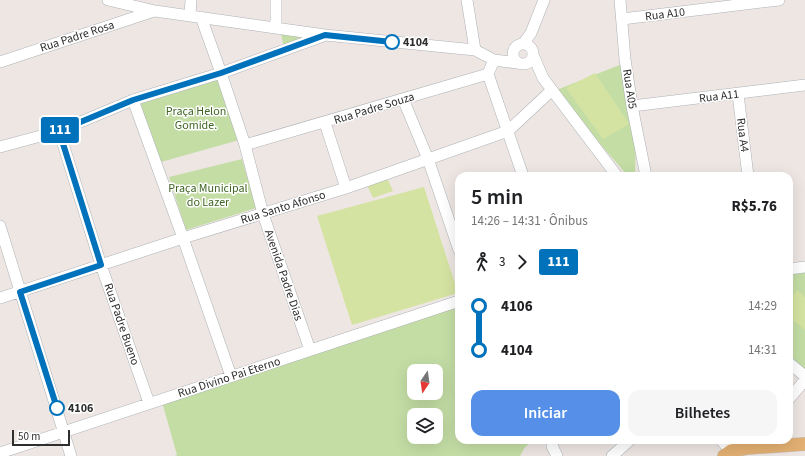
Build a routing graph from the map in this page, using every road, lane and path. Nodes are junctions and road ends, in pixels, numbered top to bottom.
1 (108, 0) edge
2 (190, 0) edge
3 (276, 0) edge
4 (467, 0) edge
5 (544, 0) edge
6 (620, 0) edge
7 (779, 0) edge
8 (155, 11) junction
9 (196, 16) junction
10 (622, 19) junction
11 (276, 27) junction
12 (325, 35) junction
13 (475, 50) junction
14 (524, 55) junction
15 (494, 60) junction
16 (0, 62) edge
17 (221, 73) junction
18 (488, 74) junction
19 (805, 85) edge
20 (552, 90) junction
21 (738, 94) junction
22 (403, 99) junction
23 (133, 100) junction
24 (632, 106) junction
25 (325, 123) junction
26 (59, 131) junction
27 (508, 131) junction
28 (245, 145) junction
29 (0, 147) edge
30 (428, 159) junction
31 (523, 172) edge
32 (614, 172) edge
33 (645, 172) edge
34 (748, 172) edge
35 (346, 188) junction
36 (263, 214) junction
37 (0, 226) edge
38 (183, 238) junction
39 (455, 238) edge
40 (101, 265) junction
41 (805, 267) edge
42 (793, 268) edge
43 (20, 292) junction
44 (0, 298) edge
45 (455, 302) edge
46 (310, 350) junction
47 (793, 366) edge
48 (231, 376) junction
49 (805, 376) edge
50 (805, 380) edge
51 (793, 394) edge
52 (150, 403) junction
53 (64, 432) junction
54 (553, 444) edge
55 (626, 444) edge
56 (751, 444) edge
57 (805, 444) edge
58 (0, 453) edge
59 (728, 453) edge
60 (71, 456) edge
61 (557, 456) edge
62 (612, 456) edge

1 - 8 street
2 - 9 street, Avenida Padre Dias
3 - 11 street
4 - 13 street
5 - 14 street
6 - 10 street, Rua A05
7 - 10 street, Rua A10
8 - 9 street
8 - 16 street, Rua Padre Rosa
9 - 11 street
9 - 17 street, Avenida Padre Dias
10 - 24 street, Rua A05
11 - 12 street
12 - 13 street
12 - 17 street
13 - 15 street
14 - 15 street
14 - 20 street
15 - 18 street
17 - 23 street
17 - 28 street, Avenida Padre Dias
18 - 22 street, Rua Padre Souza
18 - 27 street
19 - 21 street, Rua A11
20 - 27 street, Rua Santo Afonso
20 - 32 street
21 - 24 street, Rua A11
21 - 34 street, Rua A4
22 - 25 street, Rua Padre Souza
22 - 30 street
23 - 26 street
23 - 38 street
24 - 33 street, Rua A05
25 - 28 street, Rua Padre Souza
25 - 35 street
26 - 29 street
26 - 40 street, Rua Padre Bueno
27 - 30 street, Rua Santo Afonso
27 - 31 street
28 - 36 street, Avenida Padre Dias
30 - 35 street, Rua Santo Afonso
30 - 39 street
35 - 36 street, Rua Santo Afonso
36 - 38 street, Rua Santo Afonso
36 - 46 street, Avenida Padre Dias
37 - 43 street
38 - 40 street, Rua Santo Afonso
38 - 48 street
40 - 43 street, Rua Santo Afonso
40 - 52 street, Rua Padre Bueno
41 - 42 street
43 - 44 street, Rua Santo Afonso
43 - 53 street
45 - 46 street, Rua Divino Pai Eterno
46 - 48 street, Rua Divino Pai Eterno
47 - 49 street
48 - 52 street, Rua Divino Pai Eterno
50 - 51 street
52 - 53 street, Rua Divino Pai Eterno
53 - 58 street, Rua Divino Pai Eterno
53 - 60 street
54 - 61 street
55 - 62 street
56 - 57 main road
56 - 59 main road

